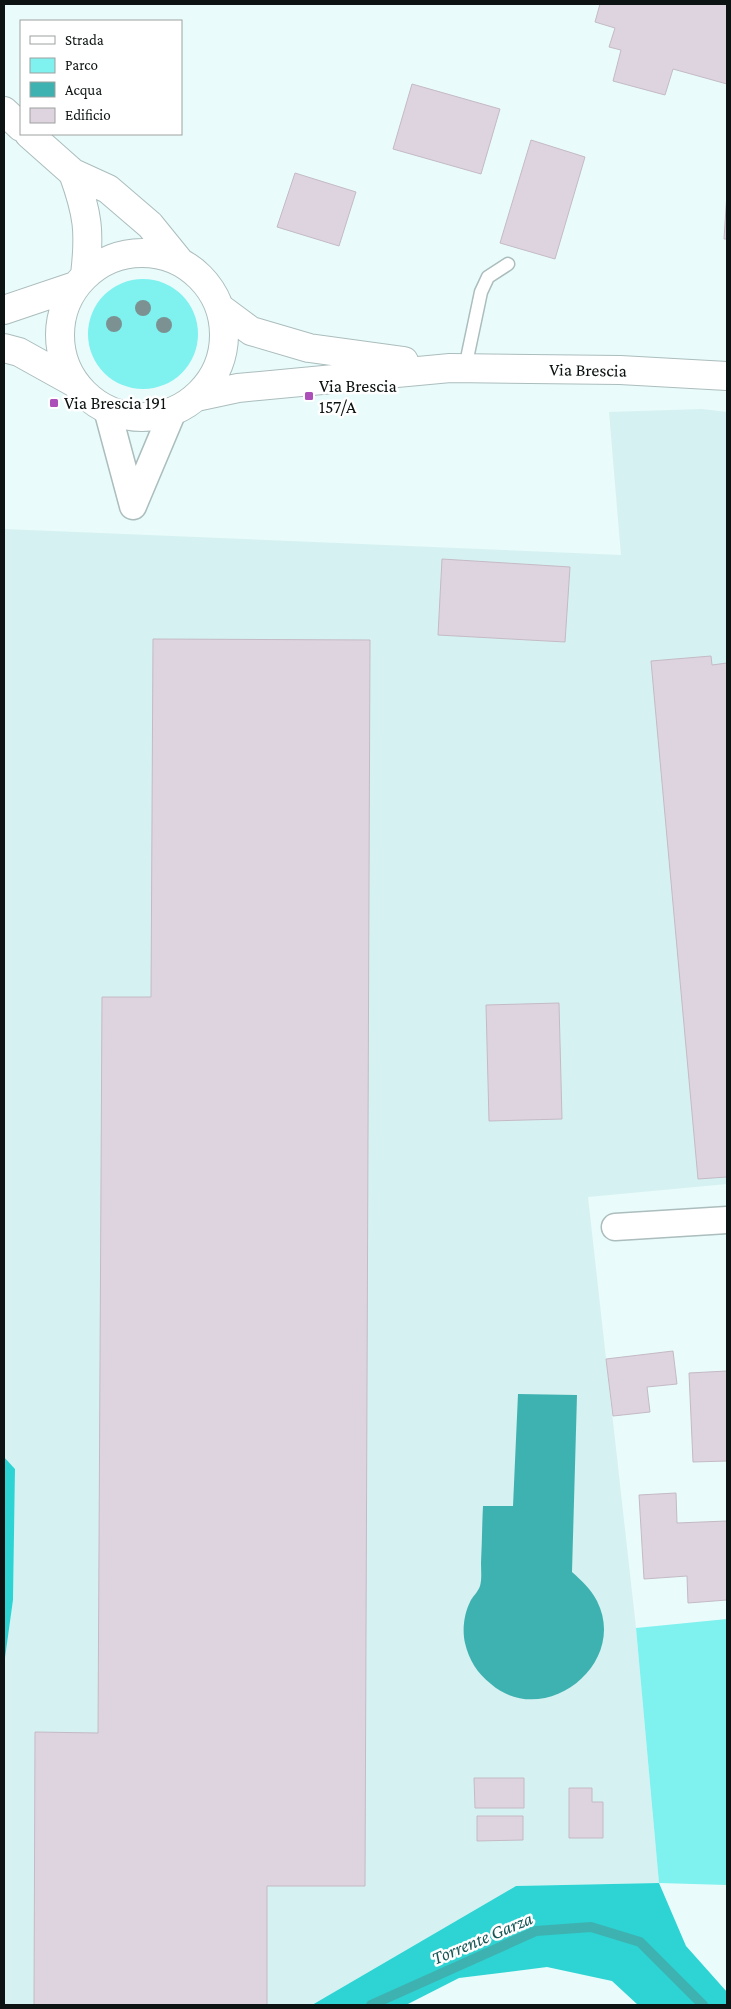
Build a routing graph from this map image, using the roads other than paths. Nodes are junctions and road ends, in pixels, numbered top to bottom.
1 (4, 111) edge
2 (20, 126) edge
3 (30, 135) edge
4 (73, 173) junction
5 (180, 262) junction
6 (508, 264) dead end
7 (80, 281) junction
8 (220, 308) junction
9 (4, 310) edge
10 (4, 348) edge
11 (457, 368) junction
12 (727, 376) edge
13 (73, 382) junction
14 (196, 397) junction
15 (107, 410) junction
16 (173, 411) junction
17 (727, 1220) edge
18 (615, 1227) dead end

1 - 2 main road
3 - 4 main road
4 - 5 main road
4 - 7 main road
5 - 7 main road, Via Brescia
5 - 8 main road, Via Brescia
6 - 11 lane
7 - 9 main road, Via Brescia
7 - 13 main road, Via Brescia
8 - 11 main road, Via Brescia
8 - 14 main road, Via Brescia
10 - 13 main road, Via Brescia
11 - 12 main road, Via Brescia
11 - 14 main road, Via Brescia
13 - 15 main road, Via Brescia
14 - 16 main road, Via Brescia
15 - 16 main road, Via Brescia
15 - 16 street
17 - 18 street

